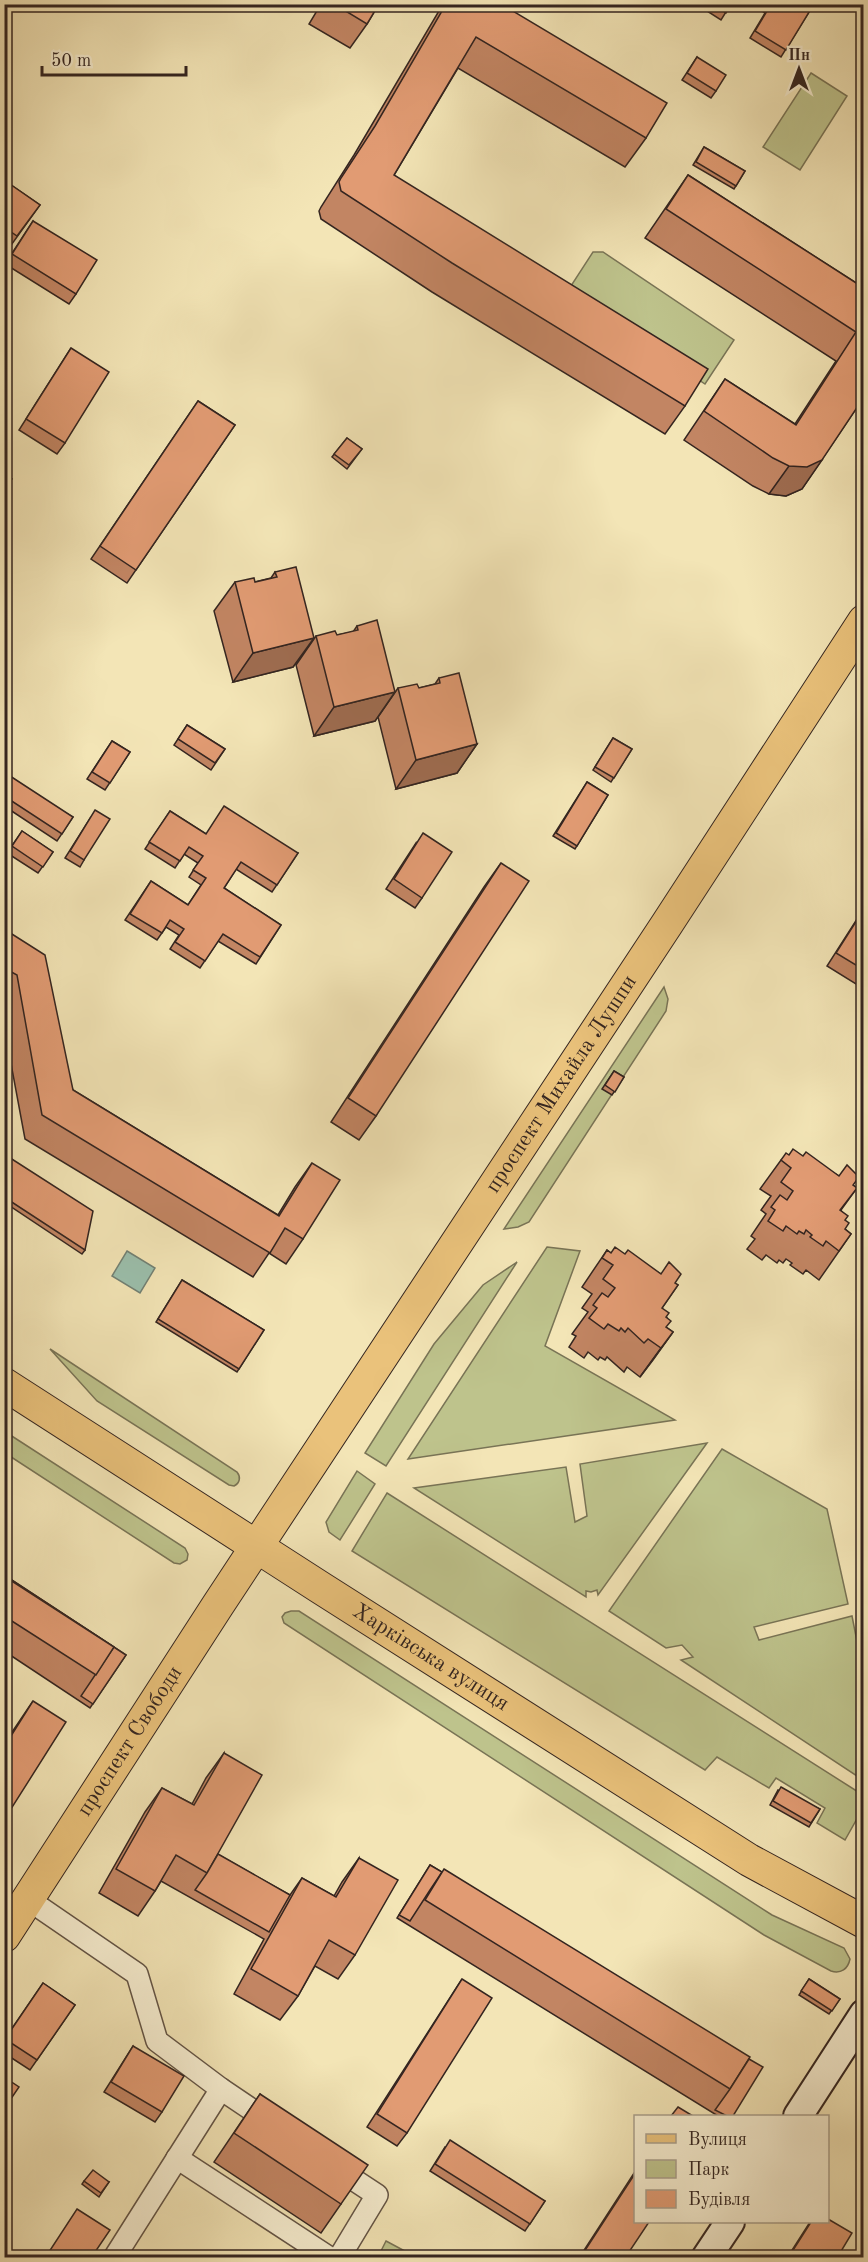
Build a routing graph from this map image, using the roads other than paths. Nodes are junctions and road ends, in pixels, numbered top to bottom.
1 (864, 621) edge
2 (4, 1384) edge
3 (258, 1546) junction
4 (28, 1900) junction
5 (864, 1922) edge
6 (4, 1936) edge
7 (864, 2014) edge
8 (221, 2089) junction
9 (799, 2115) edge
10 (293, 2138) edge
11 (321, 2157) edge
12 (177, 2158) junction
13 (729, 2223) edge
14 (114, 2258) edge
15 (330, 2258) edge
16 (339, 2258) edge
17 (706, 2258) edge

1 - 3 main road, проспект Михайла Лушпи
2 - 3 main road, Харківська вулиця
3 - 4 main road, проспект Свободи
3 - 5 main road, Харківська вулиця
4 - 6 main road, проспект Свободи
4 - 8 street
7 - 9 street
8 - 10 street
8 - 12 street
11 - 16 street
12 - 14 street
12 - 15 street
13 - 17 street

